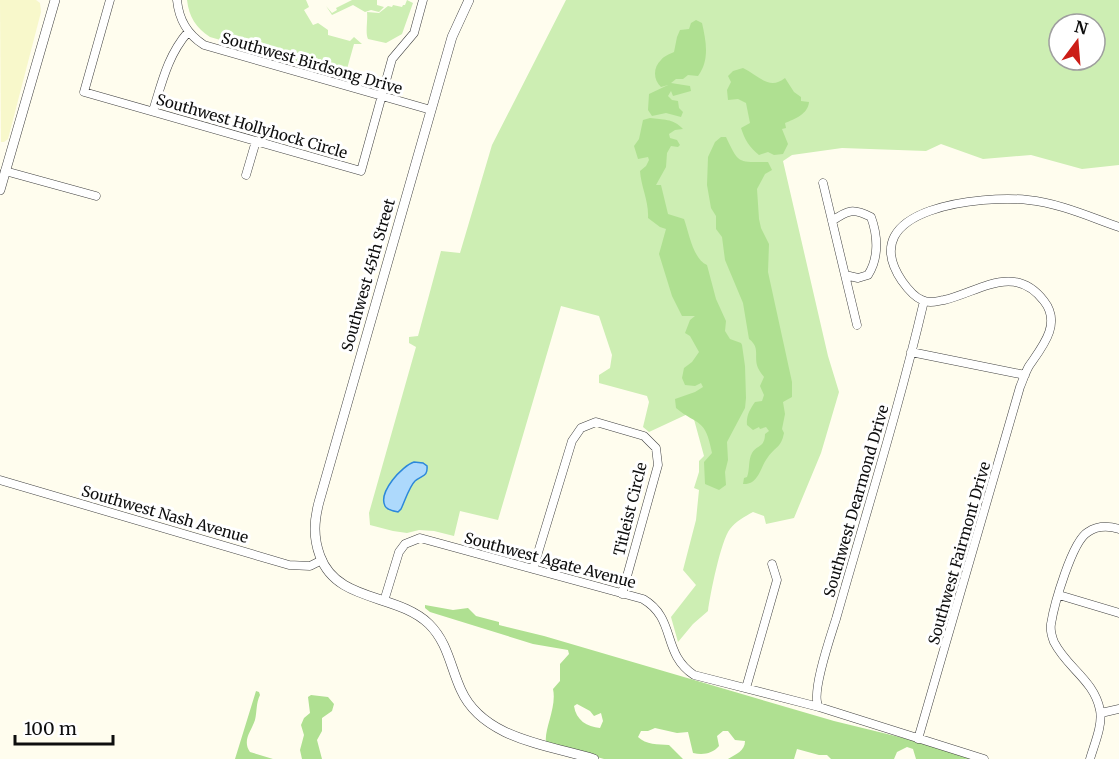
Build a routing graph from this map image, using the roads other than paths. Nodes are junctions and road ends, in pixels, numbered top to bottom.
1 (55, 0) edge
2 (110, 0) edge
3 (177, 0) edge
4 (423, 0) edge
5 (469, 0) edge
6 (188, 32) junction
7 (382, 96) junction
8 (431, 110) junction
9 (153, 111) junction
10 (256, 141) junction
11 (5, 171) junction
12 (246, 175) dead end
13 (823, 183) dead end
14 (0, 190) edge
15 (96, 196) dead end
16 (832, 221) junction
17 (1119, 227) edge
18 (876, 249) junction
19 (892, 250) junction
20 (845, 275) junction
21 (924, 301) junction
22 (857, 325) dead end
23 (911, 352) junction
24 (1025, 375) junction
25 (0, 480) edge
26 (1119, 529) edge
27 (322, 560) junction
28 (772, 564) dead end
29 (533, 569) junction
30 (622, 594) junction
31 (1059, 595) junction
32 (384, 601) junction
33 (1119, 613) edge
34 (746, 688) junction
35 (819, 706) junction
36 (1119, 709) edge
37 (1101, 712) junction
38 (918, 739) junction
39 (594, 759) edge
40 (984, 759) edge
41 (1090, 759) edge

1 - 11 street
2 - 9 street, Southwest Hollyhock Circle
3 - 6 street
4 - 7 street, Southwest Hollyhock Circle
5 - 8 street, Southwest 45th Street
6 - 7 street, Southwest Birdsong Drive
6 - 9 street
7 - 8 street, Southwest Birdsong Drive
7 - 10 street, Southwest Hollyhock Circle
8 - 27 street, Southwest 45th Street
9 - 10 street, Southwest Hollyhock Circle
10 - 12 street
11 - 14 street
11 - 15 street
13 - 16 street
16 - 18 street
16 - 20 street
17 - 19 street
18 - 19 street
18 - 20 street
19 - 21 street
20 - 22 street
21 - 23 street, Southwest Dearmond Drive
21 - 24 street, Southwest Fairmont Drive
23 - 24 street
23 - 35 street, Southwest Dearmond Drive
24 - 38 street, Southwest Fairmont Drive
25 - 27 street, Southwest Nash Avenue
26 - 31 street
27 - 32 street
28 - 34 street
29 - 30 street, Southwest Agate Avenue
29 - 30 street, Titleist Circle
29 - 32 street, Southwest Agate Avenue
30 - 34 street, Southwest Agate Avenue
31 - 33 street
31 - 37 street
32 - 39 street
34 - 35 street, Southwest Agate Avenue
35 - 38 street, Southwest Agate Avenue
36 - 37 street
37 - 41 street
38 - 40 street, Southwest Agate Avenue

